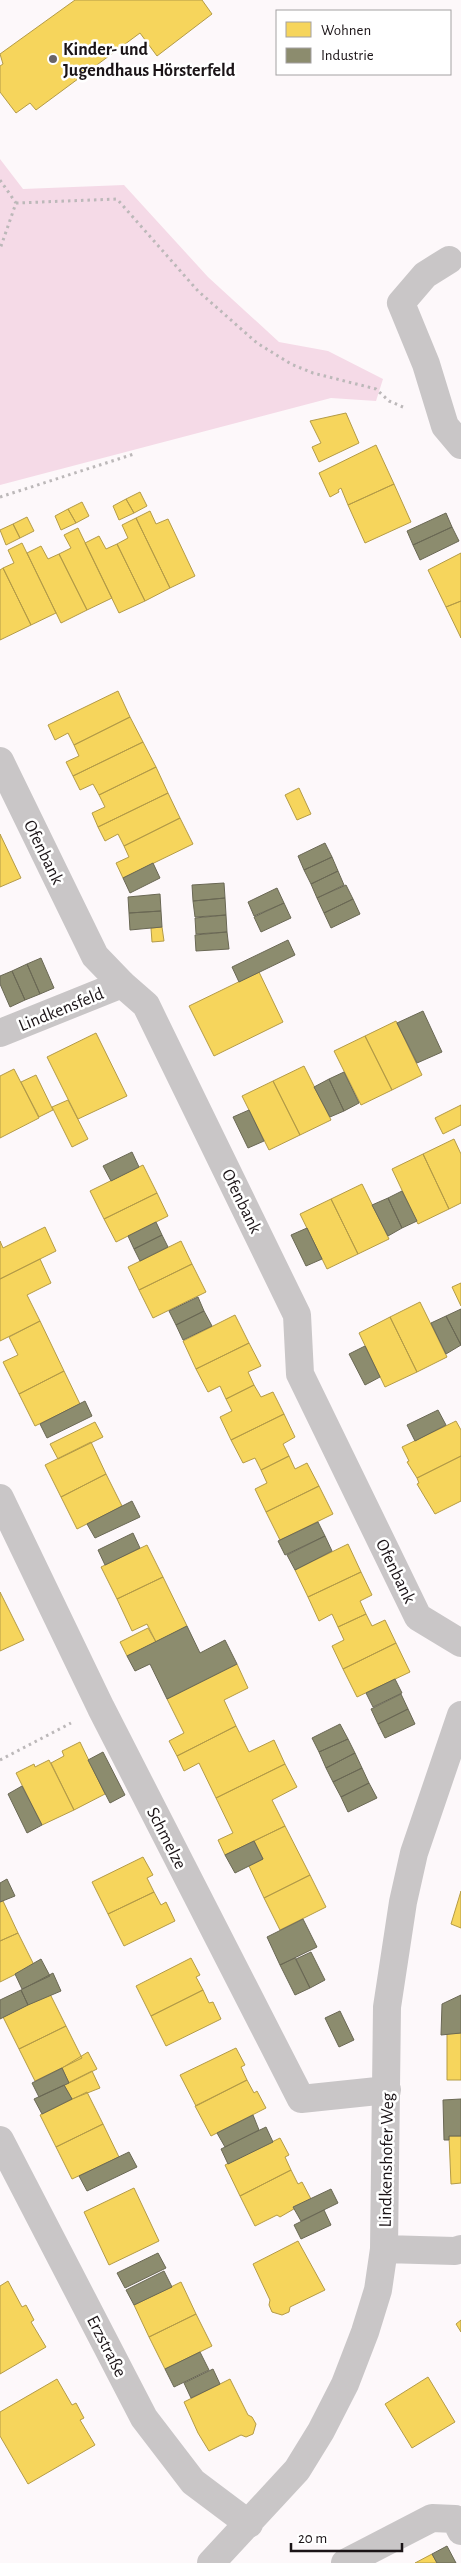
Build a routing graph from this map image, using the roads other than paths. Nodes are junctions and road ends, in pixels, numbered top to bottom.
1 (449, 260) dead end
2 (453, 435) edge
3 (0, 761) edge
4 (122, 984) junction
5 (0, 1033) edge
6 (0, 1498) edge
7 (461, 1643) edge
8 (461, 1716) edge
9 (387, 2090) junction
10 (0, 2140) edge
11 (384, 2249) junction
12 (461, 2249) edge
13 (250, 2524) junction
14 (461, 2531) edge
15 (211, 2563) edge
16 (345, 2563) edge

1 - 2 street
3 - 4 street, Ofenbank
4 - 5 street, Lindkensfeld
4 - 7 street, Ofenbank
6 - 9 street, Schmelze
8 - 9 street, Lindkenshofer Weg
9 - 11 street, Lindkenshofer Weg
10 - 13 street, Erzstraße
11 - 12 street
11 - 13 street, Lindkenshofer Weg
13 - 15 street, Lindkenshofer Weg
14 - 16 street

